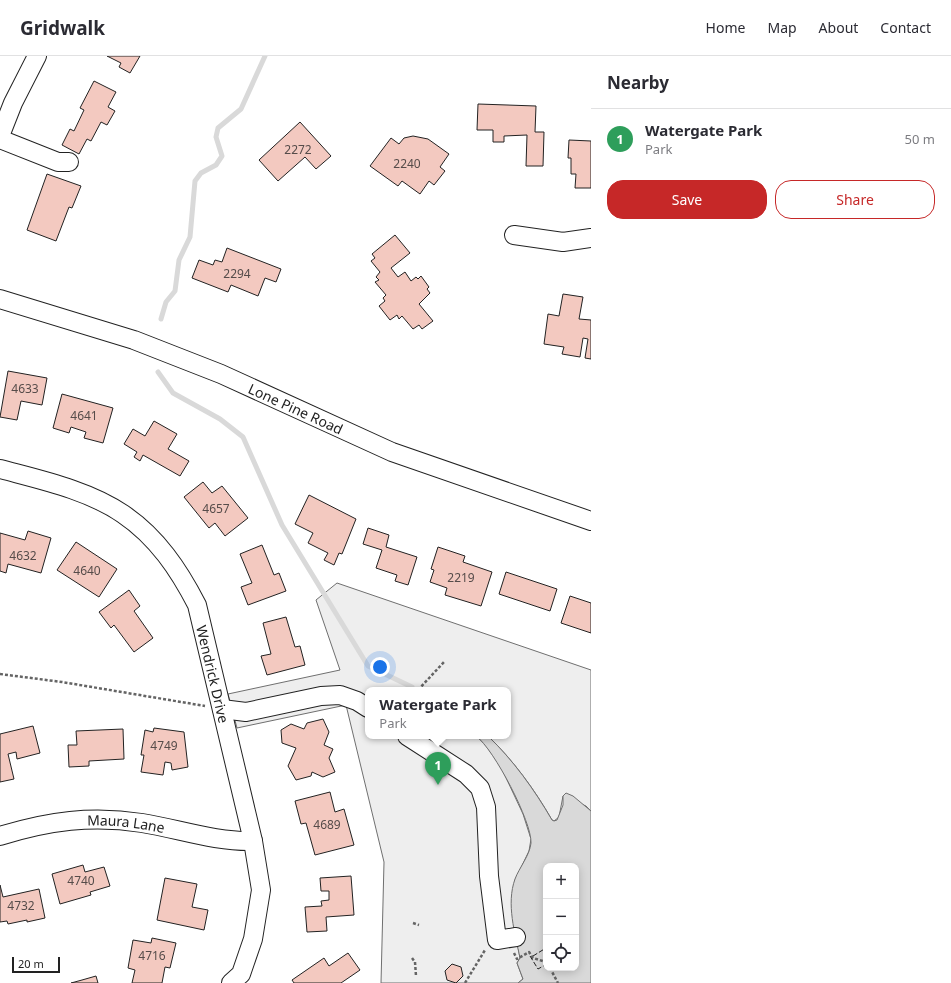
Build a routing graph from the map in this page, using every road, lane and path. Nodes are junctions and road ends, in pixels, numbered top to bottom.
1 (37, 56) edge
2 (0, 137) edge
3 (69, 162) dead end
4 (514, 236) dead end
5 (591, 238) edge
6 (0, 299) edge
7 (0, 469) edge
8 (591, 521) edge
9 (444, 662) dead end
10 (0, 674) edge
11 (421, 687) edge
12 (365, 706) edge
13 (222, 709) junction
14 (413, 739) edge
15 (0, 836) edge
16 (253, 841) junction
17 (413, 923) dead end
18 (419, 925) dead end
19 (516, 937) dead end
20 (497, 940) junction
21 (412, 958) dead end
22 (517, 959) dead end
23 (543, 961) edge
24 (552, 971) edge
25 (416, 976) dead end
26 (231, 983) edge
27 (465, 983) edge
28 (558, 983) edge

1 - 2 street
2 - 3 street
4 - 5 street
6 - 8 street, Lone Pine Road
7 - 13 street, Wendrick Drive
9 - 11 path
10 - 13 path
12 - 13 street
13 - 16 street, Wendrick Drive
14 - 20 street
15 - 16 street, Maura Lane
16 - 26 street, Wendrick Drive
17 - 18 path
19 - 20 street
20 - 27 path
21 - 25 path
22 - 23 path
24 - 28 path

